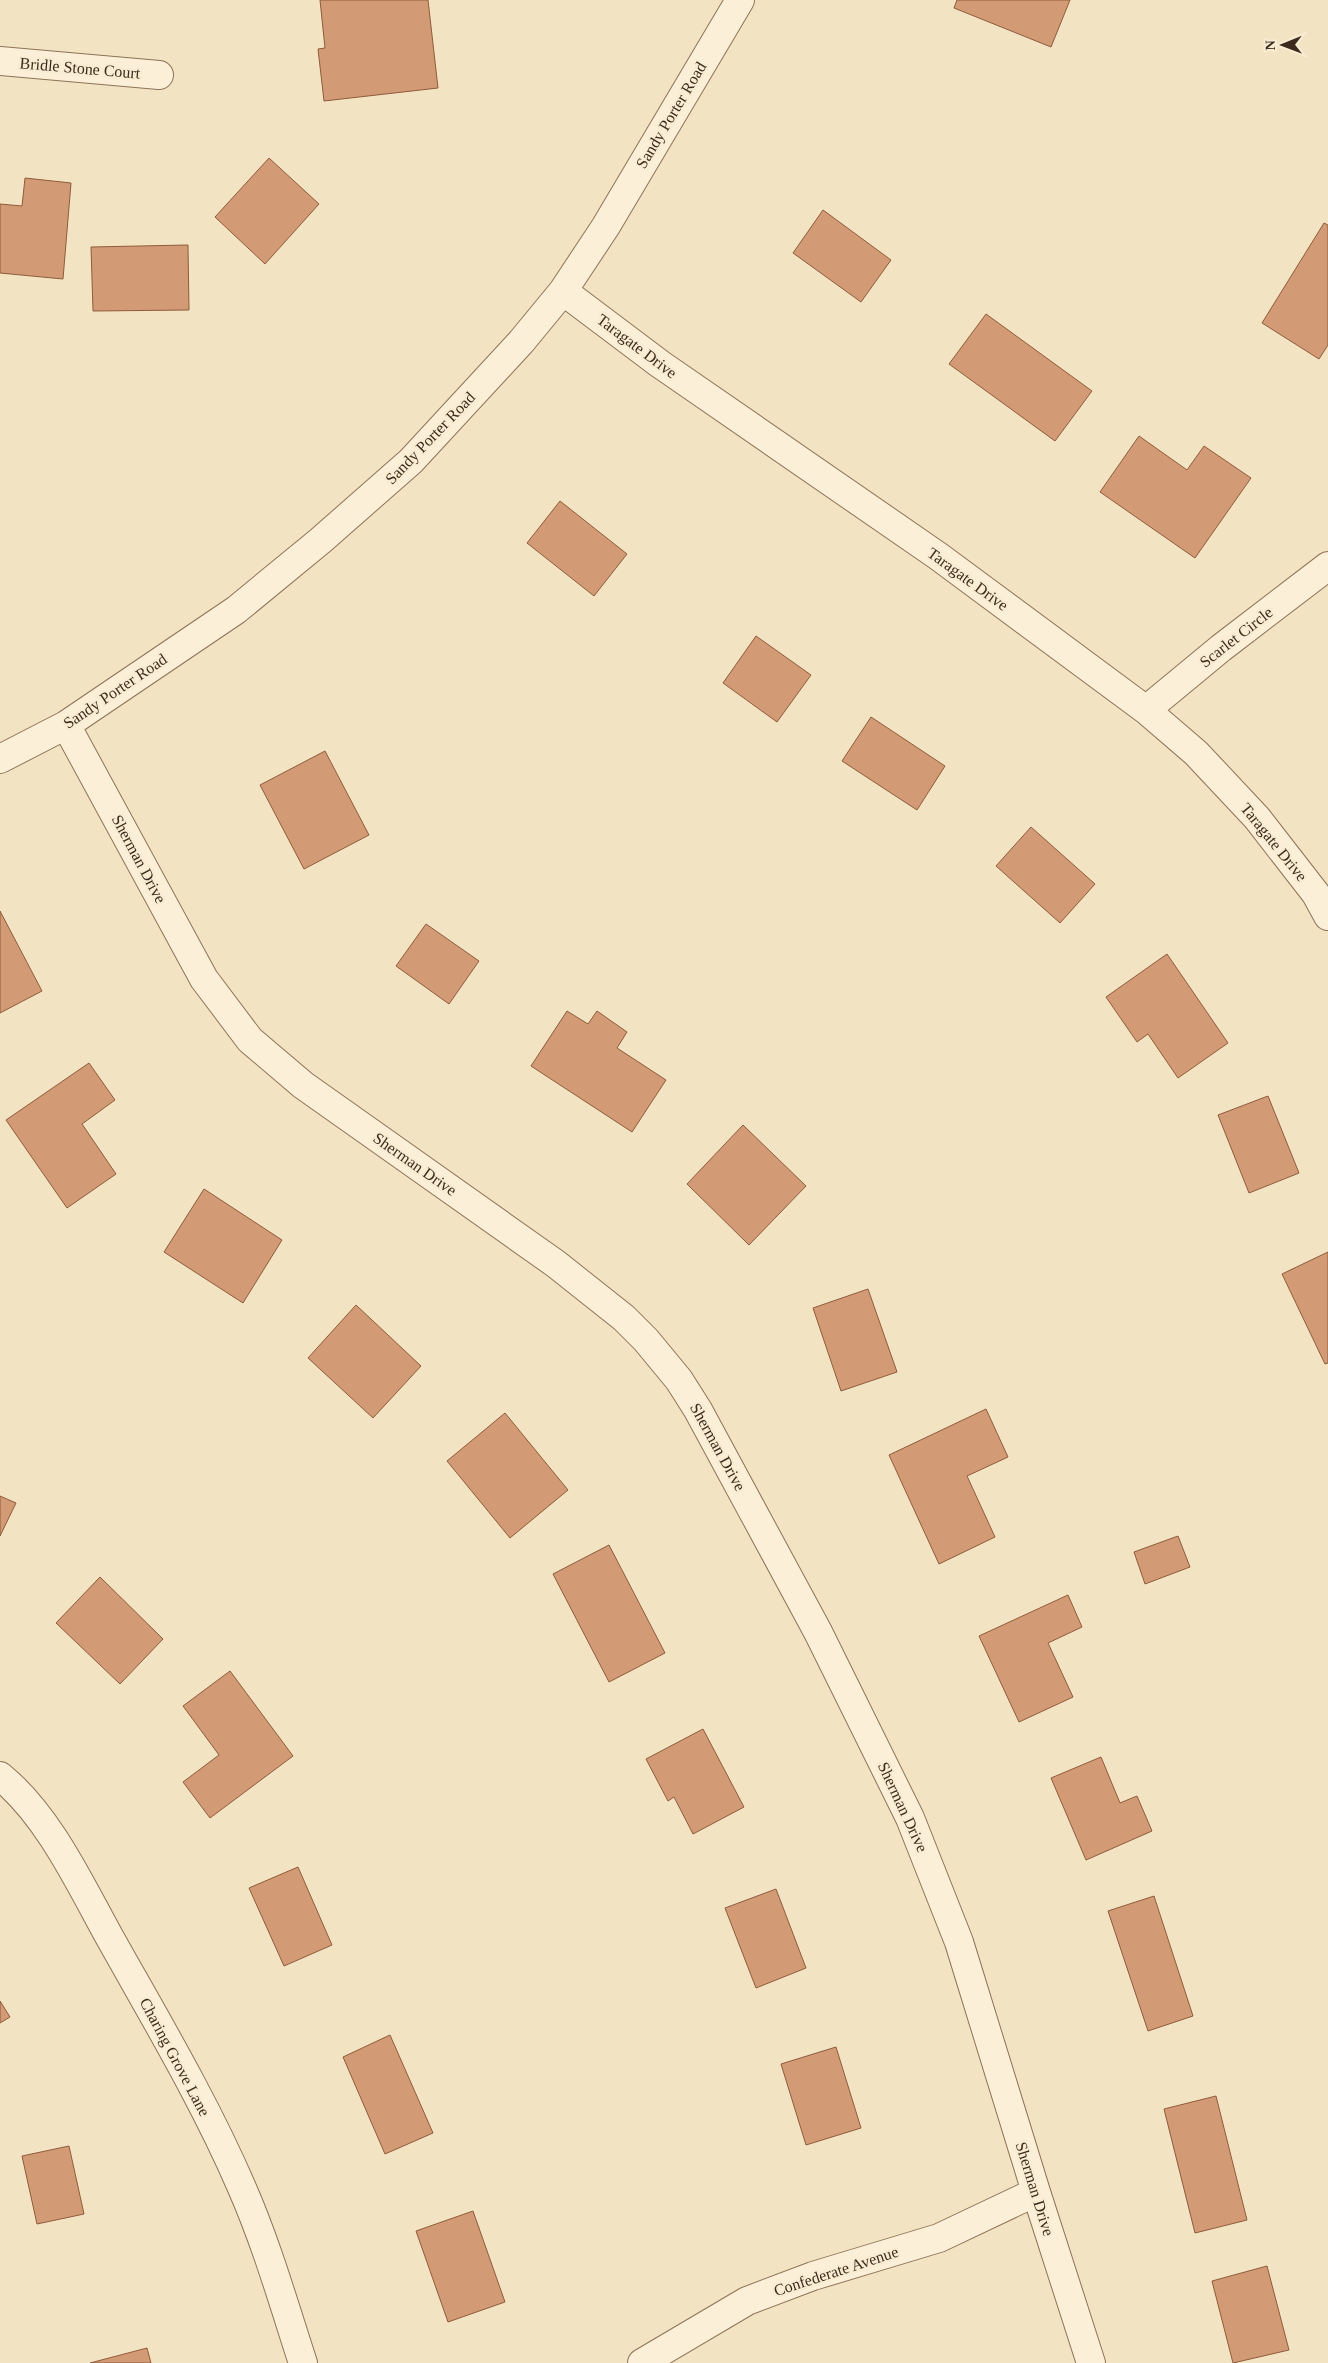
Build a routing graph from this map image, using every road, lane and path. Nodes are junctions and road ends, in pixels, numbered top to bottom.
1 (740, 0) edge
2 (0, 60) edge
3 (159, 75) dead end
4 (564, 291) junction
5 (1328, 566) edge
6 (1146, 710) junction
7 (66, 725) junction
8 (0, 759) edge
9 (1328, 916) edge
10 (0, 1776) edge
11 (1036, 2192) junction
12 (303, 2363) edge
13 (642, 2363) edge
14 (1091, 2363) edge

1 - 4 street, Sandy Porter Road
2 - 3 street, Bridle Stone Court
4 - 6 street, Taragate Drive
4 - 7 street, Sandy Porter Road
5 - 6 street, Scarlet Circle
6 - 9 street, Taragate Drive
7 - 8 street, Sandy Porter Road
7 - 11 street, Sherman Drive
10 - 12 street, Charing Grove Lane
11 - 13 street, Confederate Avenue
11 - 14 street, Sherman Drive

